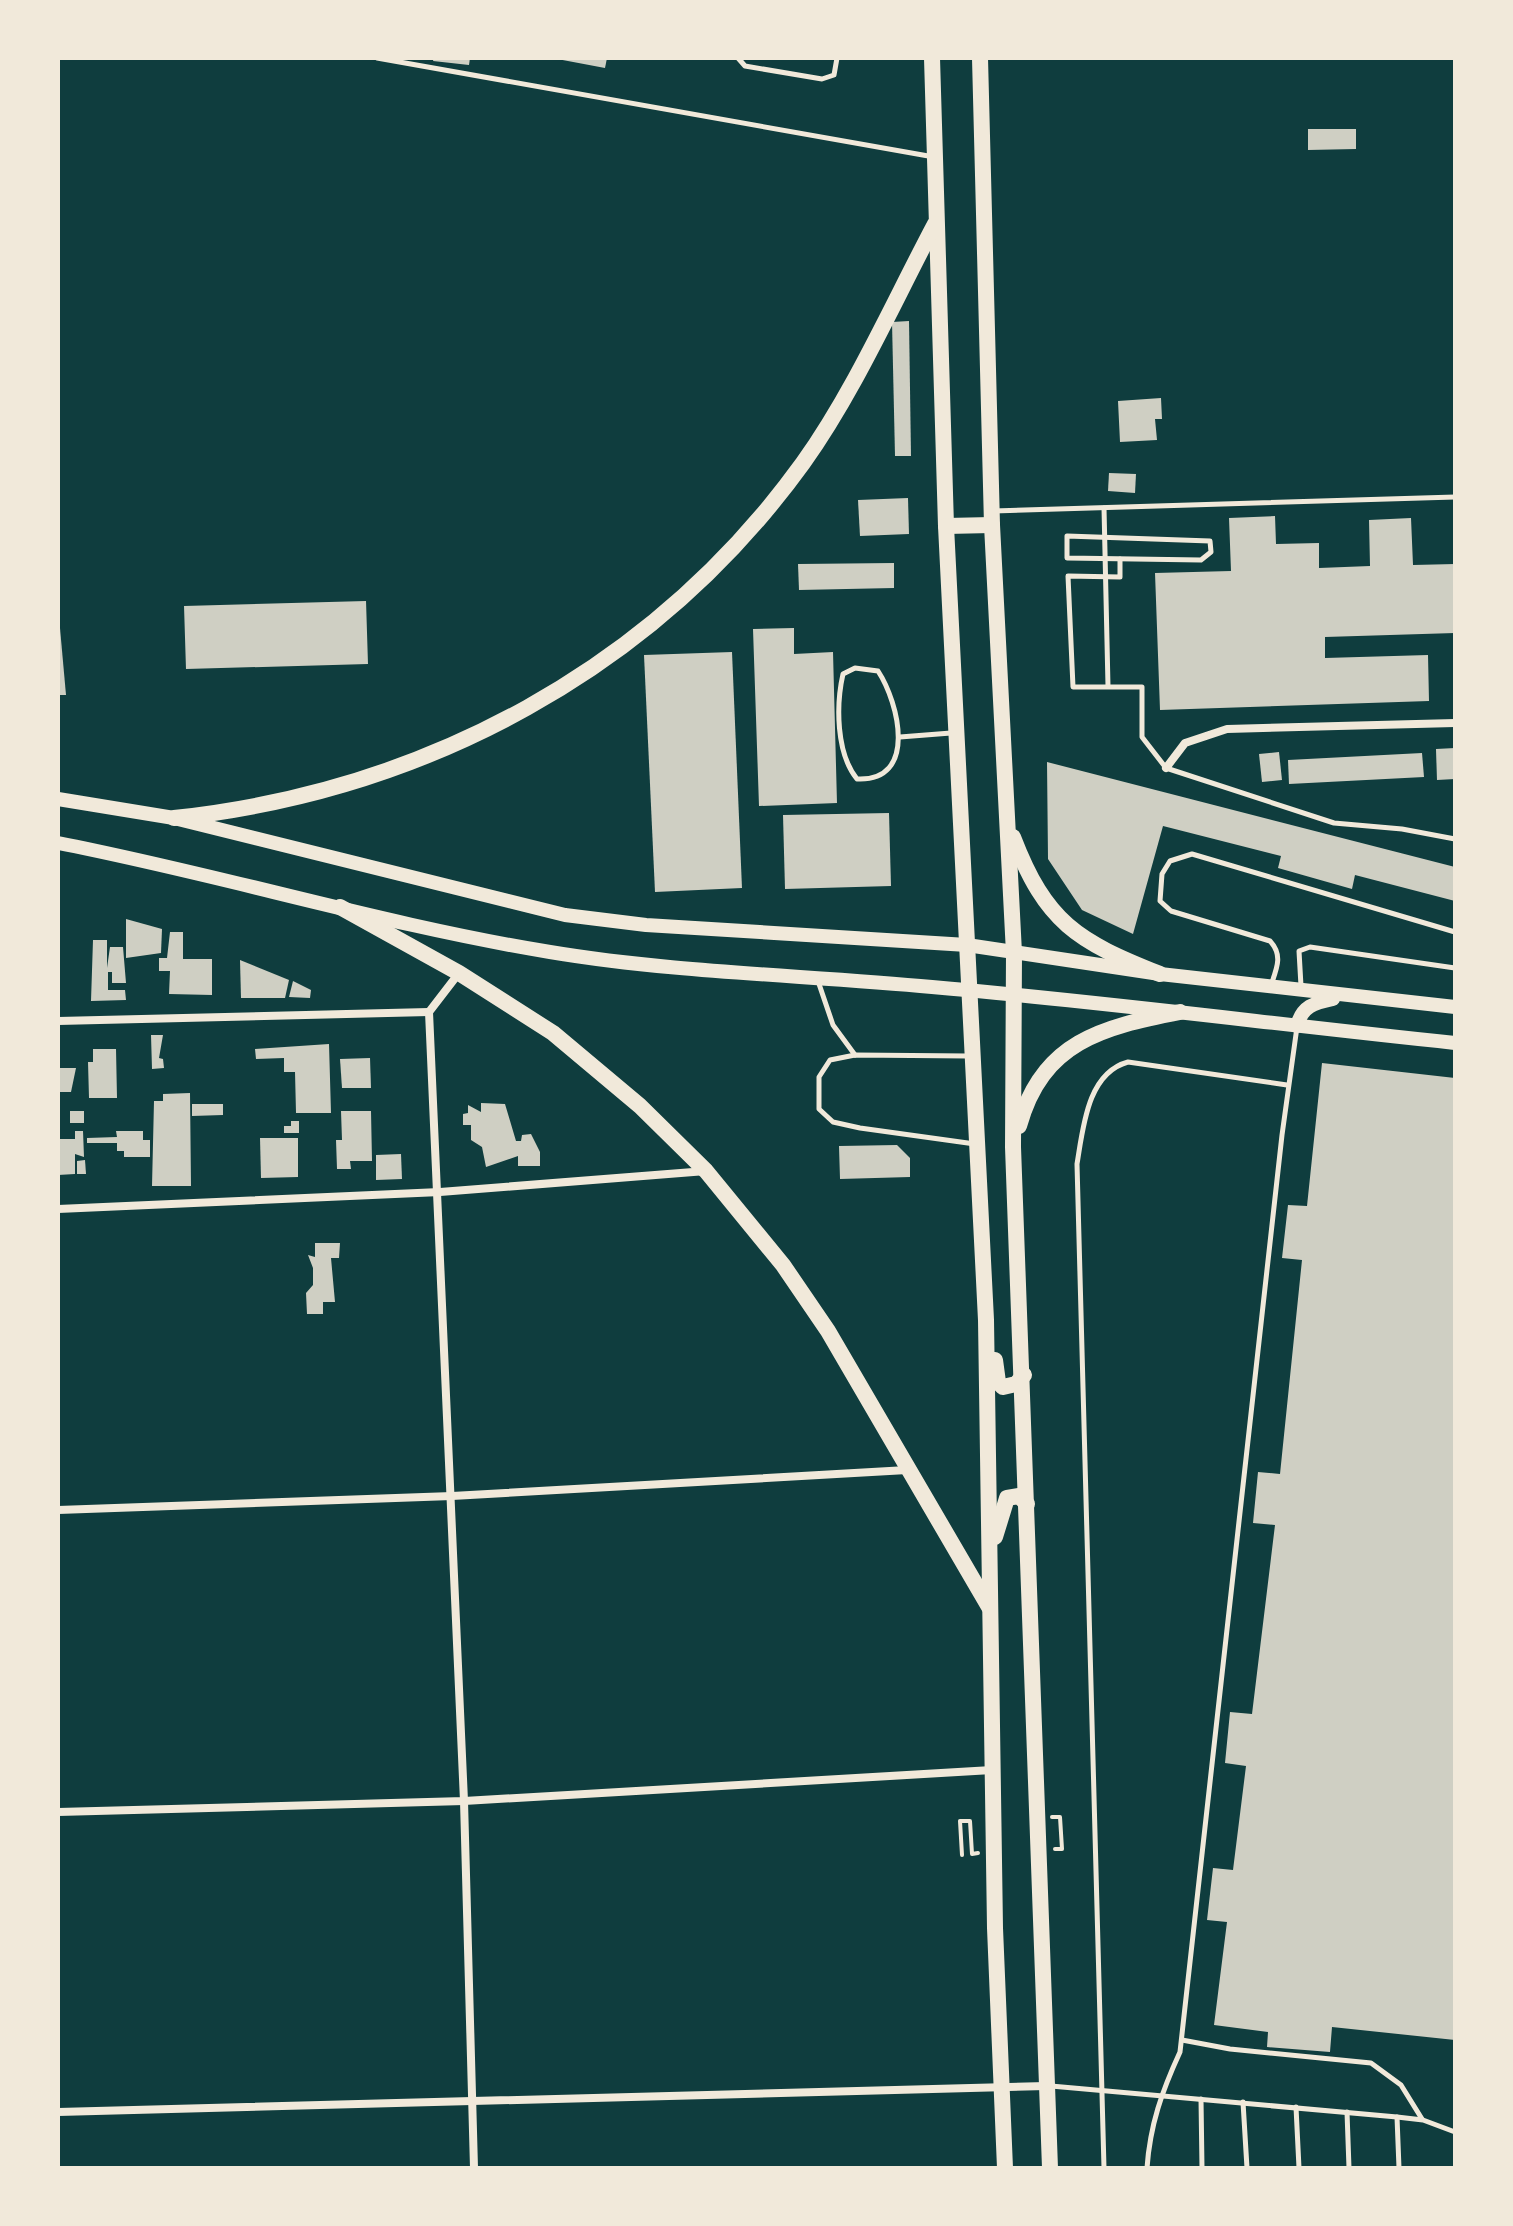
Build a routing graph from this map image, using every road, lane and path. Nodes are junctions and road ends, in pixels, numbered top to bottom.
1 (377, 58) edge
2 (738, 58) edge
3 (837, 58) edge
4 (932, 58) edge
5 (980, 58) edge
6 (935, 157) junction
7 (935, 223) junction
8 (1455, 497) edge
9 (1104, 508) junction
10 (992, 518) junction
11 (946, 526) junction
12 (1105, 537) junction
13 (1105, 559) junction
14 (1120, 559) junction
15 (1106, 577) junction
16 (1108, 686) junction
17 (1455, 723) edge
18 (956, 732) junction
19 (900, 737) junction
20 (1166, 768) junction
21 (58, 799) edge
22 (174, 818) junction
23 (1007, 822) junction
24 (1455, 839) edge
25 (58, 843) edge
26 (340, 907) junction
27 (1455, 932) edge
28 (967, 945) junction
29 (1014, 953) junction
30 (1455, 968) edge
31 (459, 973) junction
32 (1160, 974) junction
33 (817, 977) junction
34 (1271, 987) junction
35 (970, 990) junction
36 (1302, 991) junction
37 (1013, 994) junction
38 (1345, 996) junction
39 (1455, 1007) edge
40 (429, 1012) junction
41 (1180, 1012) junction
42 (58, 1021) edge
43 (1297, 1026) junction
44 (1455, 1043) edge
45 (855, 1055) junction
46 (973, 1057) junction
47 (1287, 1085) junction
48 (977, 1144) junction
49 (1013, 1147) junction
50 (706, 1171) junction
51 (440, 1192) junction
52 (58, 1209) edge
53 (986, 1320) junction
54 (1024, 1375) junction
55 (907, 1470) junction
56 (452, 1496) junction
57 (1027, 1504) junction
58 (58, 1510) edge
59 (989, 1556) junction
60 (990, 1610) junction
61 (992, 1770) junction
62 (464, 1801) junction
63 (58, 1812) edge
64 (1047, 1849) dead end
65 (1062, 1849) dead end
66 (987, 1853) dead end
67 (962, 1855) dead end
68 (1182, 2040) junction
69 (1001, 2085) junction
70 (1046, 2086) junction
71 (1102, 2089) junction
72 (1159, 2096) junction
73 (1201, 2099) junction
74 (471, 2100) junction
75 (1243, 2102) junction
76 (1296, 2107) junction
77 (58, 2112) edge
78 (1347, 2112) junction
79 (1397, 2117) junction
80 (1423, 2120) junction
81 (1455, 2132) edge
82 (474, 2168) edge
83 (1005, 2168) edge
84 (1050, 2168) edge
85 (1104, 2168) edge
86 (1147, 2168) edge
87 (1202, 2168) edge
88 (1247, 2168) edge
89 (1299, 2168) edge
90 (1349, 2168) edge
91 (1399, 2168) edge

1 - 6 lane
2 - 3 lane
4 - 6 main road
5 - 10 main road
6 - 7 main road
7 - 11 main road
7 - 22 main road
8 - 9 lane
9 - 10 lane
9 - 12 lane
10 - 11 main road
10 - 23 main road
11 - 18 main road
12 - 13 lane
12 - 13 lane
12 - 14 lane
13 - 14 lane
13 - 15 lane
14 - 15 lane
15 - 16 lane
15 - 16 lane
16 - 20 lane
17 - 20 street
18 - 19 lane
18 - 28 main road
19 - 19 lane
20 - 24 lane
21 - 22 main road
22 - 28 main road
23 - 29 main road
23 - 32 main road
25 - 26 main road
26 - 31 main road
26 - 33 main road
27 - 34 lane
28 - 29 main road
28 - 35 main road
29 - 32 main road
29 - 37 main road
30 - 36 lane
31 - 40 street
31 - 50 main road
32 - 34 main road
33 - 35 main road
33 - 45 lane
34 - 36 main road
35 - 37 main road
35 - 46 main road
36 - 38 main road
37 - 41 main road
37 - 49 main road
38 - 39 main road
38 - 43 main road
40 - 42 street
40 - 51 street
41 - 43 main road
41 - 49 main road
43 - 44 main road
43 - 47 lane
45 - 46 lane
45 - 48 lane
46 - 48 main road
47 - 68 lane
47 - 71 lane
48 - 53 main road
49 - 54 main road
50 - 51 street
50 - 55 main road
51 - 52 street
51 - 56 street
53 - 54 main road
53 - 59 main road
54 - 57 main road
55 - 56 street
55 - 60 main road
56 - 58 street
56 - 62 street
57 - 59 main road
57 - 70 main road
59 - 60 main road
60 - 61 main road
61 - 62 street
61 - 69 main road
62 - 63 street
62 - 74 street
64 - 65 path
66 - 67 path
68 - 72 lane
68 - 80 lane
69 - 70 street
69 - 74 street
69 - 83 main road
70 - 71 lane
70 - 84 main road
71 - 72 lane
71 - 85 lane
72 - 73 lane
72 - 86 lane
73 - 75 lane
73 - 87 lane
74 - 77 street
74 - 82 street
75 - 76 lane
75 - 88 lane
76 - 78 lane
76 - 89 lane
78 - 79 lane
78 - 90 lane
79 - 80 lane
79 - 91 lane
80 - 81 lane

